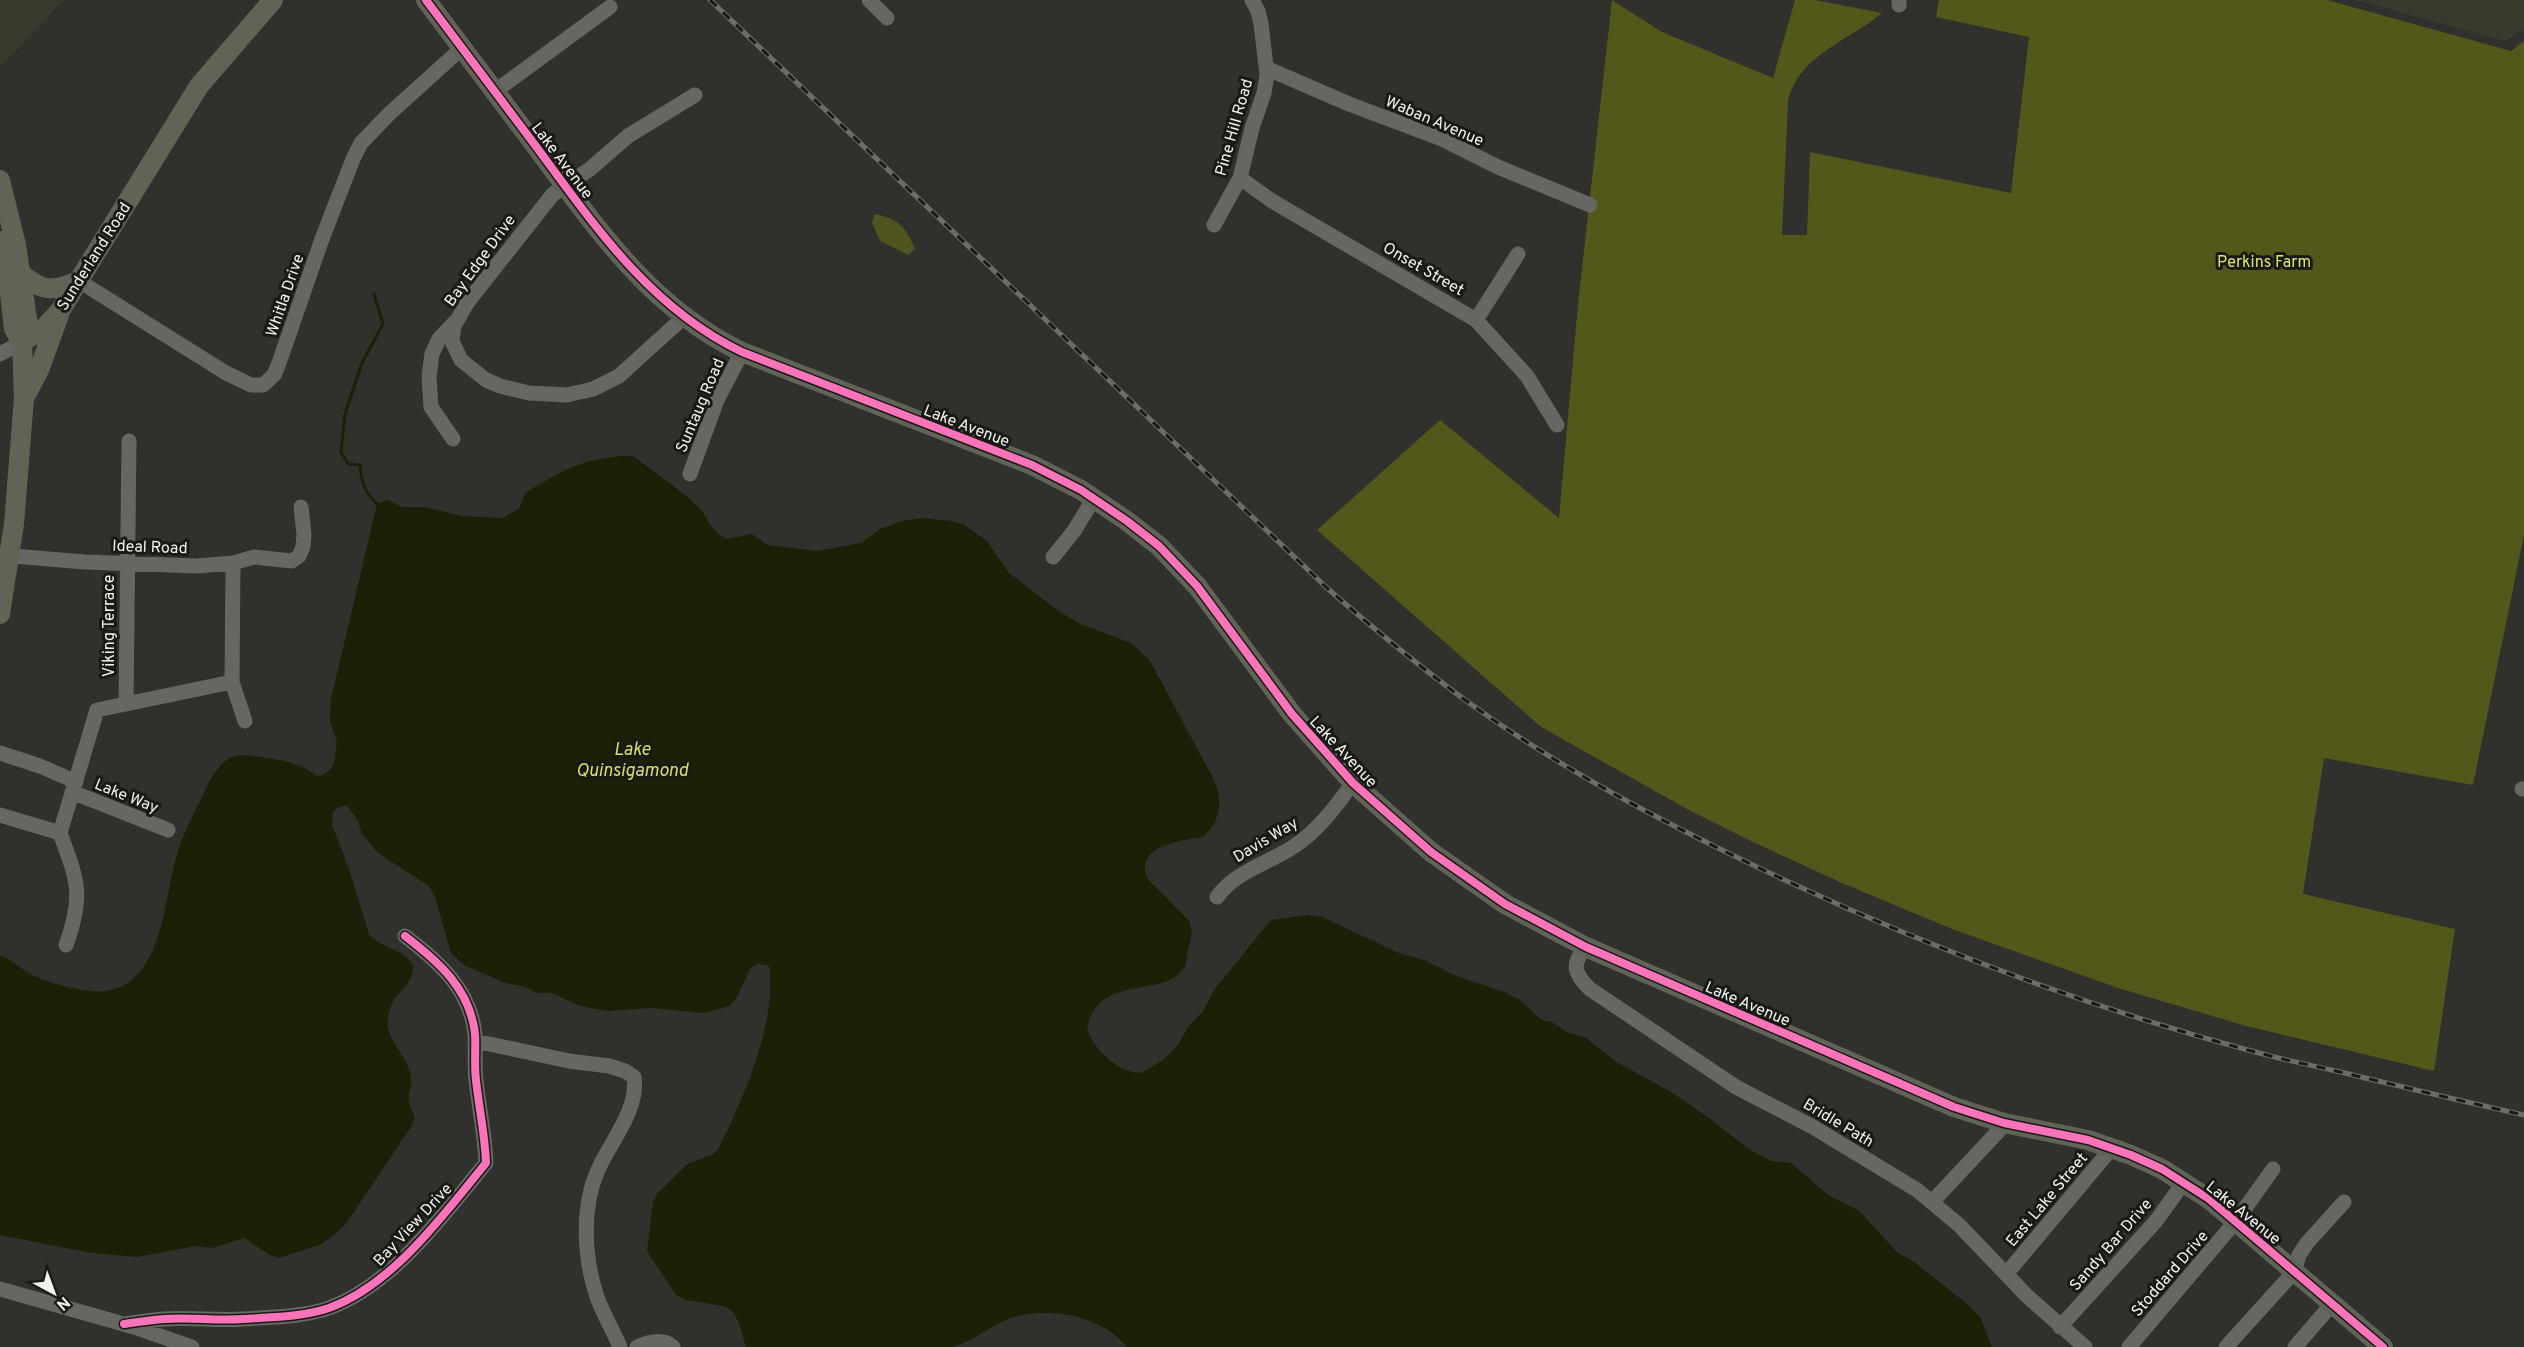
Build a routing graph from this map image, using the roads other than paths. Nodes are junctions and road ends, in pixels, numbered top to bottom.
1 (273, 0) edge
2 (426, 0) edge
3 (869, 0) edge
4 (1252, 0) edge
5 (610, 7) dead end
6 (887, 18) dead end
7 (462, 48) junction
8 (1266, 68) junction
9 (494, 92) junction
10 (695, 95) dead end
11 (1240, 177) junction
12 (0, 180) edge
13 (566, 187) junction
14 (1590, 205) dead end
15 (1214, 225) dead end
16 (0, 241) edge
17 (1518, 254) dead end
18 (20, 272) junction
19 (79, 281) junction
20 (60, 310) junction
21 (460, 316) junction
22 (684, 317) junction
23 (1476, 320) junction
24 (22, 342) junction
25 (742, 352) junction
26 (0, 354) edge
27 (24, 398) junction
28 (1557, 425) dead end
29 (453, 439) dead end
30 (129, 441) dead end
31 (690, 474) dead end
32 (1094, 498) junction
33 (302, 507) dead end
34 (5, 556) edge
35 (1053, 557) dead end
36 (127, 563) junction
37 (233, 563) junction
38 (0, 614) edge
39 (232, 682) junction
40 (126, 704) junction
41 (245, 721) dead end
42 (0, 753) edge
43 (1353, 783) junction
44 (74, 787) junction
45 (0, 815) edge
46 (168, 830) dead end
47 (60, 833) junction
48 (1217, 897) dead end
49 (405, 936) dead end
50 (66, 945) dead end
51 (1586, 947) junction
52 (475, 1041) junction
53 (2006, 1123) junction
54 (2112, 1148) junction
55 (2273, 1169) dead end
56 (2184, 1182) junction
57 (1932, 1202) junction
58 (2344, 1202) dead end
59 (2236, 1221) junction
60 (2294, 1272) junction
61 (2007, 1273) junction
62 (0, 1289) edge
63 (2332, 1304) junction
64 (124, 1324) junction
65 (2060, 1327) junction
66 (192, 1347) edge
67 (621, 1347) edge
68 (637, 1347) edge
69 (673, 1347) edge
70 (2085, 1347) edge
71 (2129, 1347) edge
72 (2226, 1347) edge
73 (2295, 1347) edge
74 (2383, 1347) edge

1 - 19 main road, Sunderland Road
2 - 7 main road, Lake Avenue
3 - 6 street
4 - 8 street, Pine Hill Road
5 - 9 street
7 - 9 main road, Lake Avenue
7 - 19 street, Whitla Drive
8 - 11 street, Pine Hill Road
8 - 14 street, Waban Avenue
9 - 13 main road, Lake Avenue
10 - 13 street, Bay Edge Drive
11 - 15 street, Pine Hill Road
11 - 23 street, Onset Street
12 - 18 main road
13 - 21 street, Bay Edge Drive
13 - 22 main road, Lake Avenue
16 - 24 main road
17 - 23 street
18 - 19 main road
18 - 24 main road
19 - 20 main road, Sunderland Road
20 - 24 main road, Sunderland Road
20 - 27 main road
21 - 22 street, Bay Edge Drive
21 - 29 street
22 - 25 main road, Lake Avenue
23 - 28 street, Onset Street
24 - 26 street
24 - 27 main road
25 - 31 street, Suntaug Road
25 - 32 main road, Lake Avenue
27 - 34 main road
30 - 36 street, Viking Terrace
32 - 35 street
32 - 43 main road, Lake Avenue
33 - 37 street, Ideal Road
34 - 36 street, Ideal Road
34 - 38 main road
36 - 37 street, Ideal Road
36 - 40 street, Viking Terrace
37 - 39 street
39 - 40 street
39 - 41 street
40 - 44 street
42 - 44 street, Lake Way
43 - 48 street, Davis Way
43 - 51 main road, Lake Avenue
44 - 46 street, Lake Way
44 - 47 street
45 - 47 street
47 - 50 street
49 - 52 street, Bay View Drive
51 - 53 main road, Lake Avenue
51 - 57 street, Bridle Path
52 - 64 street, Bay View Drive
52 - 67 street
53 - 54 main road, Lake Avenue
53 - 57 street
54 - 56 main road, Lake Avenue
54 - 61 street, East Lake Street
55 - 59 street, Stoddard Drive
56 - 59 main road, Lake Avenue
56 - 65 street, Sandy Bar Drive
57 - 61 street, Bridle Path
58 - 60 street
59 - 60 main road, Lake Avenue
59 - 71 street, Stoddard Drive
60 - 63 main road, Lake Avenue
60 - 72 street
61 - 65 street, Bridle Path
62 - 64 street
63 - 73 street
63 - 74 main road, Lake Avenue
64 - 66 street
65 - 70 street, Bridle Path
68 - 69 street

